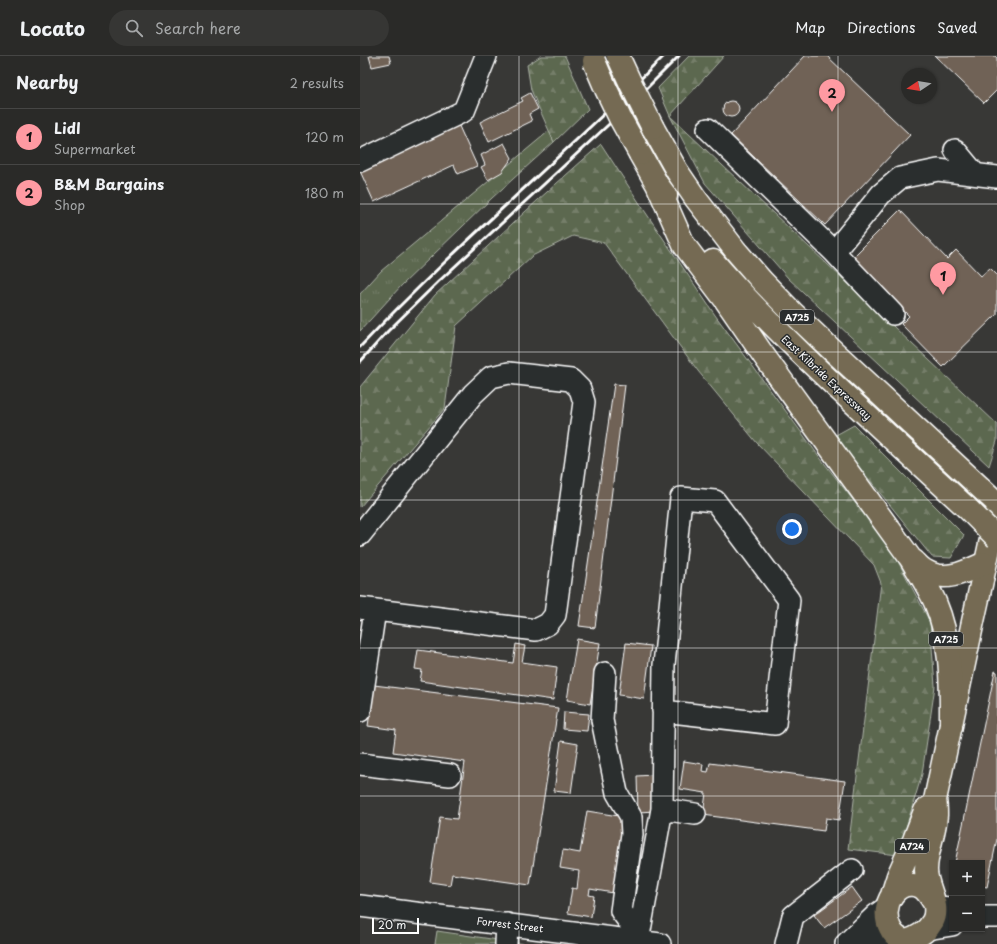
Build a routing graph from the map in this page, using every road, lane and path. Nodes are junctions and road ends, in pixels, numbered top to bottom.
1 (486, 56) edge
2 (618, 56) edge
3 (593, 58) edge
4 (708, 129) dead end
5 (955, 150) dead end
6 (360, 161) edge
7 (975, 174) junction
8 (997, 177) edge
9 (657, 184) junction
10 (834, 252) junction
11 (893, 314) dead end
12 (997, 503) edge
13 (997, 512) edge
14 (360, 535) edge
15 (997, 538) edge
16 (911, 559) junction
17 (985, 563) junction
18 (368, 609) edge
19 (605, 673) dead end
20 (360, 711) edge
21 (663, 711) junction
22 (951, 726) junction
23 (360, 764) edge
24 (450, 775) dead end
25 (935, 800) junction
26 (662, 809) junction
27 (695, 814) dead end
28 (852, 870) dead end
29 (890, 901) junction
30 (940, 905) edge
31 (360, 906) edge
32 (997, 917) edge
33 (985, 918) edge
34 (949, 926) edge
35 (507, 934) edge
36 (906, 937) edge
37 (638, 938) junction
38 (660, 944) edge
39 (786, 944) edge
40 (846, 944) edge
41 (868, 944) edge

1 - 6 street
2 - 12 main road, A725, bridge
3 - 9 main road, East Kilbride Expressway / A725, bridge
4 - 10 street
5 - 7 street
7 - 8 street
7 - 10 street
9 - 15 main road, East Kilbride Expressway / A725, bridge
9 - 16 main road, A725
10 - 11 street
13 - 17 main road, A724
14 - 18 street
16 - 17 main road, A725
16 - 22 main road, A725
17 - 22 main road, A724
18 - 20 street
19 - 37 street
21 - 21 street
21 - 26 street
22 - 25 main road, A724
23 - 24 street
25 - 29 main road, A724
25 - 30 main road, A724
26 - 27 street
26 - 37 street
28 - 39 street
29 - 30 main road
29 - 36 main road, A724
29 - 40 street
30 - 36 main road
31 - 35 street, Forrest Street
32 - 33 street
34 - 36 street
35 - 37 street, Forrest Street
36 - 41 street
37 - 38 street, Forrest Street

